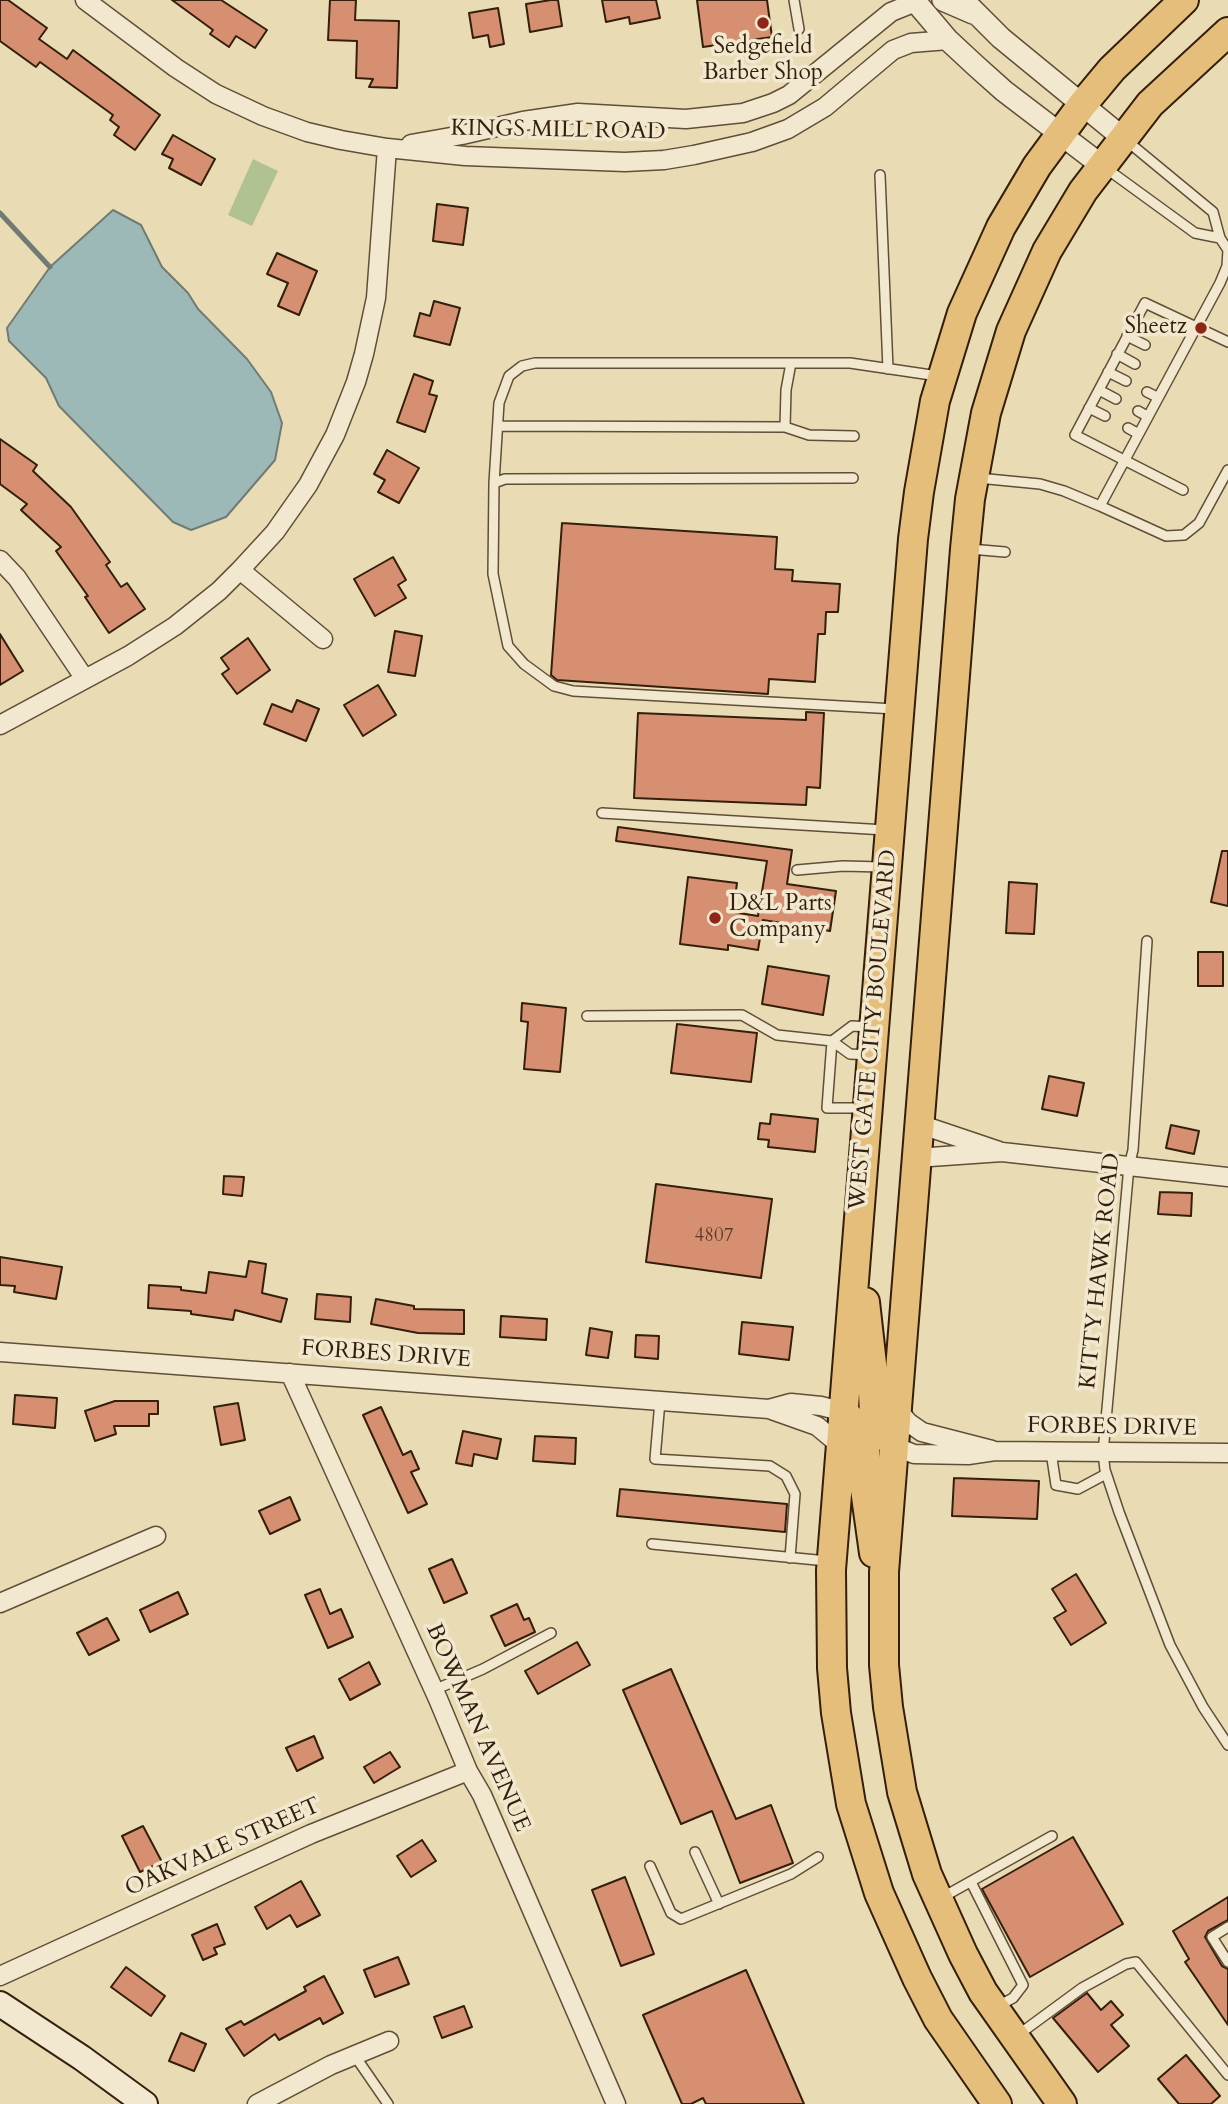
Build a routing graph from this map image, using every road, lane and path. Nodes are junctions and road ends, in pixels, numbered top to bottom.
1 (85, 0) edge
2 (794, 0) edge
3 (943, 0) edge
4 (1184, 0) edge
5 (919, 1) edge
6 (969, 7) edge
7 (799, 29) dead end
8 (1228, 32) edge
9 (948, 40) junction
10 (1082, 105) junction
11 (1060, 134) junction
12 (1123, 138) junction
13 (387, 148) junction
14 (1101, 165) junction
15 (880, 175) dead end
16 (1220, 238) junction
17 (1195, 327) junction
18 (1127, 336) junction
19 (1228, 342) edge
20 (1145, 345) dead end
21 (1117, 354) junction
22 (791, 363) junction
23 (1135, 364) dead end
24 (888, 369) junction
25 (1108, 372) junction
26 (942, 377) junction
27 (1126, 381) dead end
28 (1099, 390) junction
29 (1147, 392) dead end
30 (1157, 397) junction
31 (1116, 399) dead end
32 (1089, 408) junction
33 (1138, 411) dead end
34 (1105, 416) dead end
35 (1147, 416) junction
36 (498, 426) junction
37 (785, 427) junction
38 (1128, 428) dead end
39 (1138, 433) junction
40 (854, 436) dead end
41 (1123, 460) junction
42 (1228, 470) edge
43 (974, 477) junction
44 (853, 478) dead end
45 (494, 483) junction
46 (1183, 490) dead end
47 (1100, 506) junction
48 (965, 549) junction
49 (1005, 552) dead end
50 (0, 560) edge
51 (240, 570) junction
52 (323, 639) dead end
53 (85, 679) junction
54 (900, 709) junction
55 (0, 725) edge
56 (602, 813) dead end
57 (890, 830) junction
58 (887, 867) junction
59 (797, 870) dead end
60 (1147, 941) dead end
61 (587, 1016) dead end
62 (832, 1041) junction
63 (873, 1042) junction
64 (868, 1108) junction
65 (919, 1124) junction
66 (1002, 1152) junction
67 (916, 1158) junction
68 (1129, 1166) junction
69 (1228, 1177) edge
70 (858, 1240) junction
71 (0, 1352) edge
72 (290, 1373) junction
73 (660, 1401) junction
74 (769, 1409) junction
75 (897, 1409) junction
76 (844, 1412) junction
77 (894, 1446) junction
78 (841, 1447) junction
79 (995, 1451) junction
80 (1051, 1452) junction
81 (1103, 1453) junction
82 (1228, 1454) edge
83 (1107, 1474) junction
84 (156, 1536) dead end
85 (652, 1544) dead end
86 (790, 1558) junction
87 (832, 1562) junction
88 (0, 1603) edge
89 (883, 1618) junction
90 (551, 1633) dead end
91 (434, 1690) junction
92 (1228, 1745) edge
93 (468, 1772) junction
94 (1052, 1836) dead end
95 (695, 1852) dead end
96 (818, 1857) dead end
97 (650, 1867) dead end
98 (971, 1882) junction
99 (938, 1899) junction
100 (719, 1904) junction
101 (1228, 1927) edge
102 (1228, 1962) edge
103 (0, 1976) edge
104 (0, 2004) edge
105 (994, 2008) junction
106 (1014, 2038) junction
107 (388, 2041) dead end
108 (355, 2056) junction
109 (1228, 2075) edge
110 (145, 2104) edge
111 (257, 2104) edge
112 (388, 2104) edge
113 (616, 2104) edge
114 (997, 2104) edge
115 (1062, 2104) edge

1 - 13 street, KINGS MILL ROAD
2 - 7 lane
3 - 6 street
4 - 10 main road, WEST GATE CITY BOULEVARD
5 - 9 street
5 - 13 street, KINGS MILL ROAD
6 - 10 street
8 - 12 main road
9 - 11 street
9 - 13 street, KINGS MILL ROAD
10 - 11 main road, WEST GATE CITY BOULEVARD
10 - 12 street
11 - 14 street
11 - 26 main road, WEST GATE CITY BOULEVARD
12 - 14 main road
12 - 16 lane
13 - 51 street
14 - 16 lane
14 - 43 main road
15 - 24 lane
16 - 17 lane
17 - 18 lane
17 - 19 lane
17 - 30 lane
18 - 20 lane
18 - 21 lane
21 - 23 lane
21 - 25 lane
22 - 24 lane
22 - 36 lane
22 - 37 lane
24 - 26 lane
25 - 27 lane
25 - 28 lane
26 - 54 main road, WEST GATE CITY BOULEVARD
28 - 31 lane
28 - 32 lane
29 - 30 lane
30 - 35 lane
32 - 34 lane
32 - 41 lane
33 - 35 lane
35 - 39 lane
36 - 37 lane
36 - 45 lane
37 - 40 lane
38 - 39 lane
39 - 41 lane
41 - 46 lane
41 - 47 lane
42 - 47 lane
43 - 47 lane
43 - 48 main road
44 - 45 lane
45 - 54 lane
48 - 49 lane
48 - 65 main road
50 - 53 street
51 - 52 street
51 - 53 street
53 - 55 street
54 - 57 main road, WEST GATE CITY BOULEVARD
56 - 57 lane
57 - 58 main road, WEST GATE CITY BOULEVARD
58 - 59 lane
58 - 63 main road, WEST GATE CITY BOULEVARD
60 - 68 lane, KITTY HAWK ROAD
61 - 62 lane
62 - 63 lane
62 - 63 lane
62 - 64 lane
63 - 64 main road, WEST GATE CITY BOULEVARD
64 - 70 main road, WEST GATE CITY BOULEVARD
65 - 66 street
65 - 67 main road
66 - 67 street
66 - 68 street
67 - 75 main road
68 - 69 street
68 - 81 lane, KITTY HAWK ROAD
70 - 76 main road, WEST GATE CITY BOULEVARD
70 - 77 main road
71 - 72 street, FORBES DRIVE
72 - 73 street, FORBES DRIVE
72 - 91 street, BOWMAN AVENUE
73 - 74 street, FORBES DRIVE
73 - 86 lane
74 - 76 street, FORBES DRIVE
74 - 78 street, FORBES DRIVE
75 - 77 main road
75 - 79 street, FORBES DRIVE
76 - 78 main road, WEST GATE CITY BOULEVARD
76 - 89 main road
77 - 79 street, FORBES DRIVE
77 - 89 main road
78 - 87 main road, WEST GATE CITY BOULEVARD
79 - 80 street, FORBES DRIVE
80 - 81 street, FORBES DRIVE
80 - 83 lane
81 - 82 street, FORBES DRIVE
81 - 83 lane, KITTY HAWK ROAD
83 - 92 lane, KITTY HAWK ROAD
84 - 88 street
85 - 86 lane
86 - 87 lane
87 - 114 main road, WEST GATE CITY BOULEVARD
89 - 99 main road
90 - 91 lane
91 - 93 street, BOWMAN AVENUE
93 - 103 street, OAKVALE STREET
93 - 113 street, BOWMAN AVENUE
94 - 98 lane
95 - 100 lane
96 - 100 lane
97 - 100 lane
98 - 99 lane
98 - 105 lane
99 - 105 main road
101 - 102 lane
104 - 110 main road
105 - 106 main road
106 - 109 lane
106 - 115 main road
107 - 108 street
108 - 111 street
108 - 112 lane

